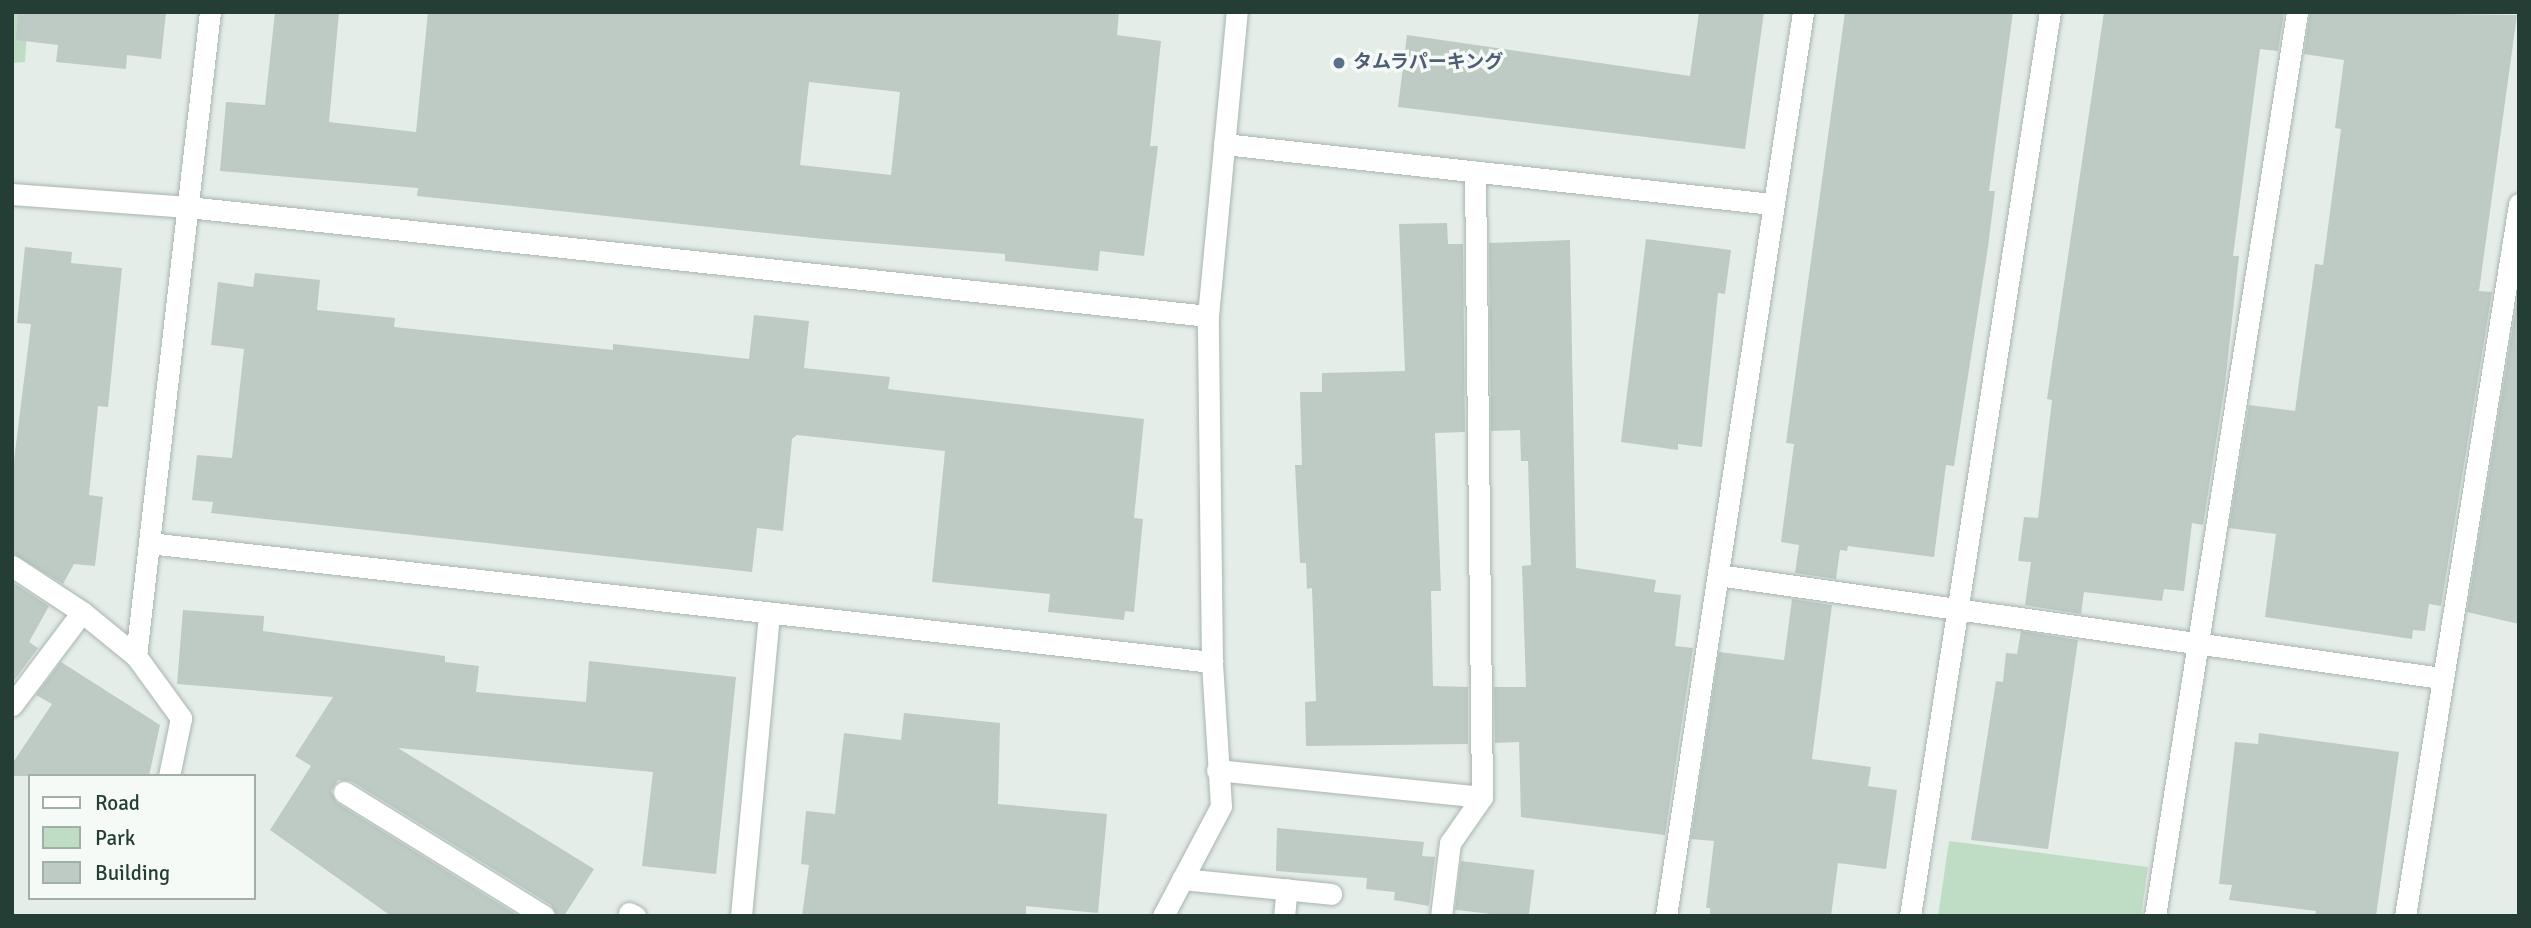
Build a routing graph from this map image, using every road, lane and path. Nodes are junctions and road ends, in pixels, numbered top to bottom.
1 (210, 12) edge
2 (1237, 12) edge
3 (1803, 12) edge
4 (2050, 12) edge
5 (2297, 12) edge
6 (1224, 144) junction
7 (1475, 172) junction
8 (12, 194) edge
9 (1772, 204) junction
10 (2519, 204) edge
11 (188, 207) junction
12 (1208, 316) junction
13 (149, 543) junction
14 (12, 566) edge
15 (1718, 575) junction
16 (1957, 609) junction
17 (82, 612) junction
18 (769, 612) junction
19 (2197, 644) junction
20 (136, 656) junction
21 (1212, 662) junction
22 (2441, 678) junction
23 (12, 705) edge
24 (1217, 770) junction
25 (169, 774) edge
26 (344, 792) dead end
27 (1482, 797) junction
28 (1182, 879) junction
29 (1287, 889) junction
30 (1331, 894) dead end
31 (544, 916) edge
32 (741, 916) edge
33 (1163, 916) edge
34 (1284, 916) edge
35 (1441, 916) edge
36 (1666, 916) edge
37 (1910, 916) edge
38 (2155, 916) edge
39 (2405, 916) edge

1 - 11 street
2 - 6 street
3 - 9 street
4 - 16 street
5 - 19 street
6 - 7 street
6 - 12 street
7 - 9 street
7 - 27 street
8 - 11 street
9 - 15 street
10 - 22 street
11 - 12 street
11 - 13 street
12 - 21 street
13 - 18 street
13 - 20 street
14 - 17 street
15 - 16 street
15 - 36 street
16 - 19 street
16 - 37 street
17 - 20 street
17 - 23 street
18 - 21 street
18 - 32 street
19 - 22 street
19 - 38 street
20 - 25 street
21 - 24 street
22 - 39 street
24 - 27 street
24 - 28 street
26 - 31 street
27 - 35 street
28 - 29 street
28 - 33 street
29 - 30 street
29 - 34 street

